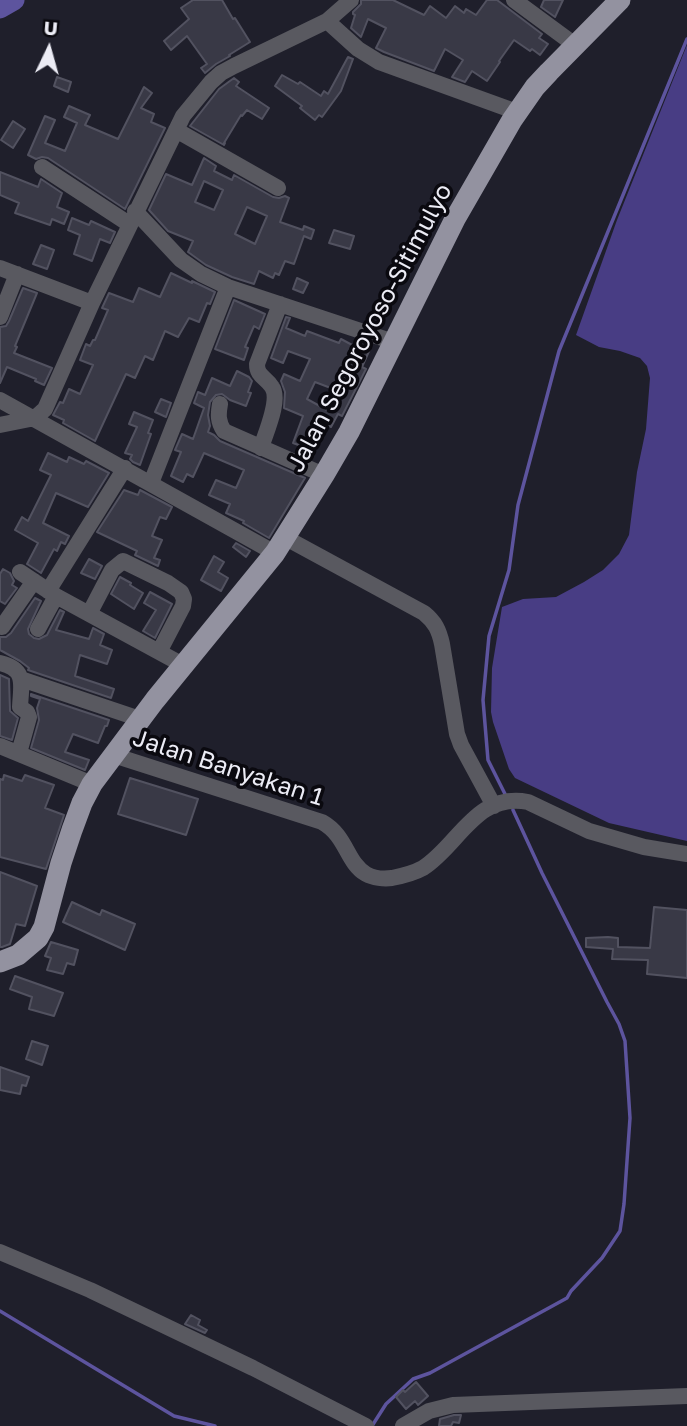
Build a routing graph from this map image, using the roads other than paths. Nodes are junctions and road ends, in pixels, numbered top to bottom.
1 (351, 0) edge
2 (514, 0) edge
3 (620, 0) edge
4 (327, 21) junction
5 (575, 46) junction
6 (517, 112) junction
7 (176, 130) junction
8 (42, 167) dead end
9 (278, 188) dead end
10 (132, 217) junction
11 (0, 268) edge
12 (17, 274) junction
13 (229, 288) junction
14 (92, 303) junction
15 (280, 304) junction
16 (0, 317) edge
17 (394, 342) junction
18 (0, 400) edge
19 (220, 404) dead end
20 (35, 418) junction
21 (0, 425) edge
22 (261, 448) junction
23 (125, 468) junction
24 (324, 475) junction
25 (151, 483) junction
26 (280, 545) junction
27 (20, 572) dead end
28 (34, 581) junction
29 (52, 593) junction
30 (89, 614) junction
31 (4, 616) edge
32 (38, 629) dead end
33 (159, 652) junction
34 (0, 663) edge
35 (183, 665) junction
36 (21, 679) junction
37 (140, 719) junction
38 (0, 746) edge
39 (19, 753) junction
40 (113, 755) junction
41 (92, 784) junction
42 (494, 806) junction
43 (687, 854) edge
44 (0, 962) edge
45 (0, 1252) edge
46 (687, 1396) edge
47 (365, 1425) edge
48 (403, 1426) edge

1 - 4 street
2 - 5 street
3 - 5 main road, Jalan Segoroyoso-Sitimulyo
4 - 6 street
4 - 7 street
5 - 6 main road, Jalan Segoroyoso-Sitimulyo
6 - 17 main road, Jalan Segoroyoso-Sitimulyo
7 - 9 street
7 - 10 street
8 - 10 street
10 - 13 street
10 - 14 street
11 - 12 street
12 - 14 street
12 - 16 street
13 - 15 street
13 - 25 street
14 - 20 street
15 - 17 street
15 - 22 street
17 - 24 main road, Jalan Segoroyoso-Sitimulyo
18 - 20 street
19 - 22 street
20 - 21 street
20 - 23 street
22 - 24 street
23 - 25 street
23 - 29 street
24 - 26 main road, Jalan Segoroyoso-Sitimulyo
25 - 26 street
26 - 35 main road, Jalan Segoroyoso-Sitimulyo
26 - 42 street
27 - 28 street
28 - 29 street
28 - 31 street
29 - 30 street
29 - 32 street
30 - 33 street
30 - 33 street
33 - 35 street
34 - 36 street
35 - 37 main road, Jalan Segoroyoso-Sitimulyo
36 - 37 street
36 - 39 street
37 - 40 main road, Jalan Segoroyoso-Sitimulyo
38 - 39 street
39 - 41 street
40 - 41 main road, Jalan Segoroyoso-Sitimulyo
40 - 42 street, Jalan Banyakan 1
41 - 44 main road, Jalan Segoroyoso-Sitimulyo
42 - 43 street, Jalan Banyakan 1
45 - 47 street
46 - 48 street

